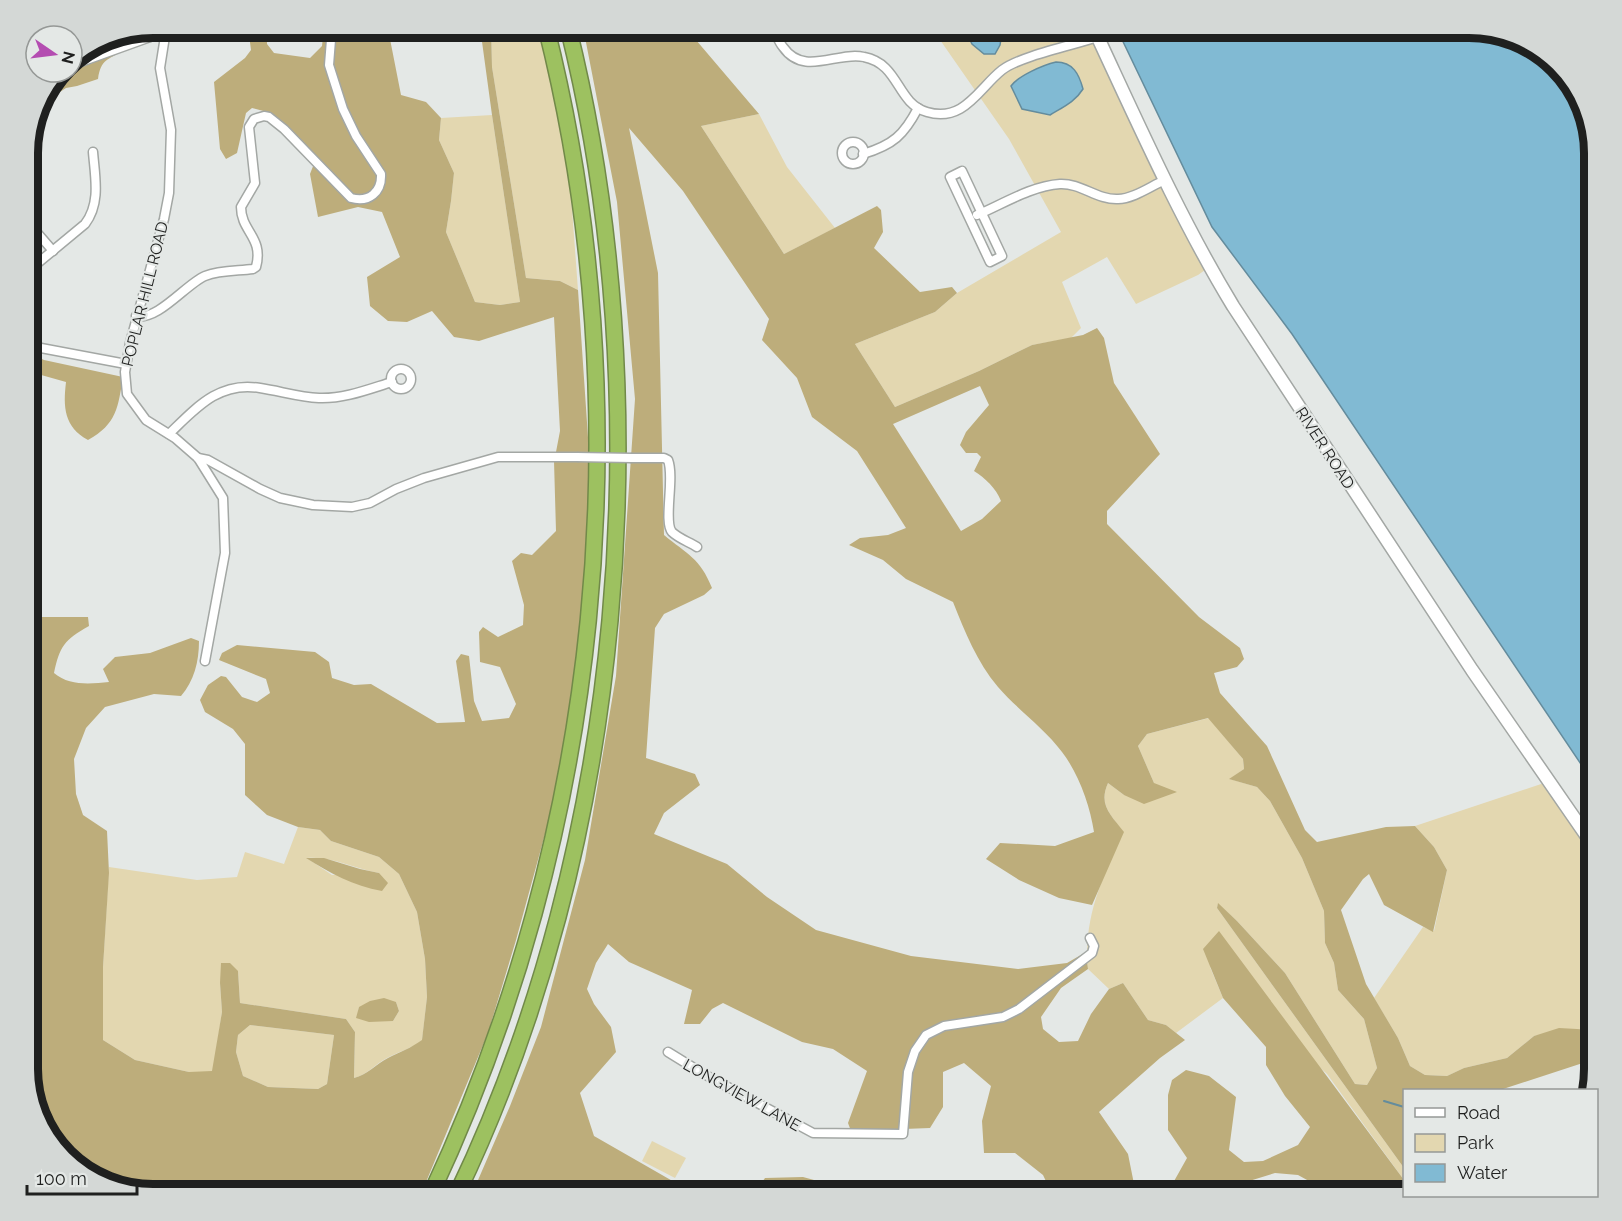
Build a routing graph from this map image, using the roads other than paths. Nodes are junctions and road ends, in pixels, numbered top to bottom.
1 (141, 38) edge
2 (167, 38) edge
3 (331, 38) edge
4 (548, 38) edge
5 (570, 38) edge
6 (778, 38) edge
7 (1080, 38) edge
8 (1098, 38) edge
9 (88, 57) edge
10 (918, 108) junction
11 (93, 152) dead end
12 (863, 154) dead end
13 (1165, 180) junction
14 (982, 213) junction
15 (970, 219) junction
16 (38, 234) edge
17 (52, 251) junction
18 (38, 263) edge
19 (136, 316) junction
20 (38, 347) edge
21 (126, 364) junction
22 (392, 382) dead end
23 (169, 434) junction
24 (198, 458) junction
25 (697, 547) dead end
26 (205, 662) dead end
27 (1584, 832) edge
28 (1090, 938) dead end
29 (668, 1052) dead end
30 (436, 1184) edge
31 (461, 1184) edge

1 - 9 street
2 - 19 street, POPLAR HILL ROAD
3 - 19 street
4 - 30 highway
5 - 31 highway
6 - 10 street
7 - 10 street
8 - 13 street, RIVER ROAD
10 - 12 street
11 - 17 street
13 - 14 street
13 - 27 street, RIVER ROAD
14 - 15 street
14 - 15 street
14 - 15 street
16 - 17 street
17 - 18 street
19 - 21 street, POPLAR HILL ROAD
20 - 21 street
21 - 23 street, POPLAR HILL ROAD
22 - 23 street
23 - 24 street, POPLAR HILL ROAD
24 - 25 street, bridge
24 - 26 street, POPLAR HILL ROAD
28 - 29 street, LONGVIEW LANE

